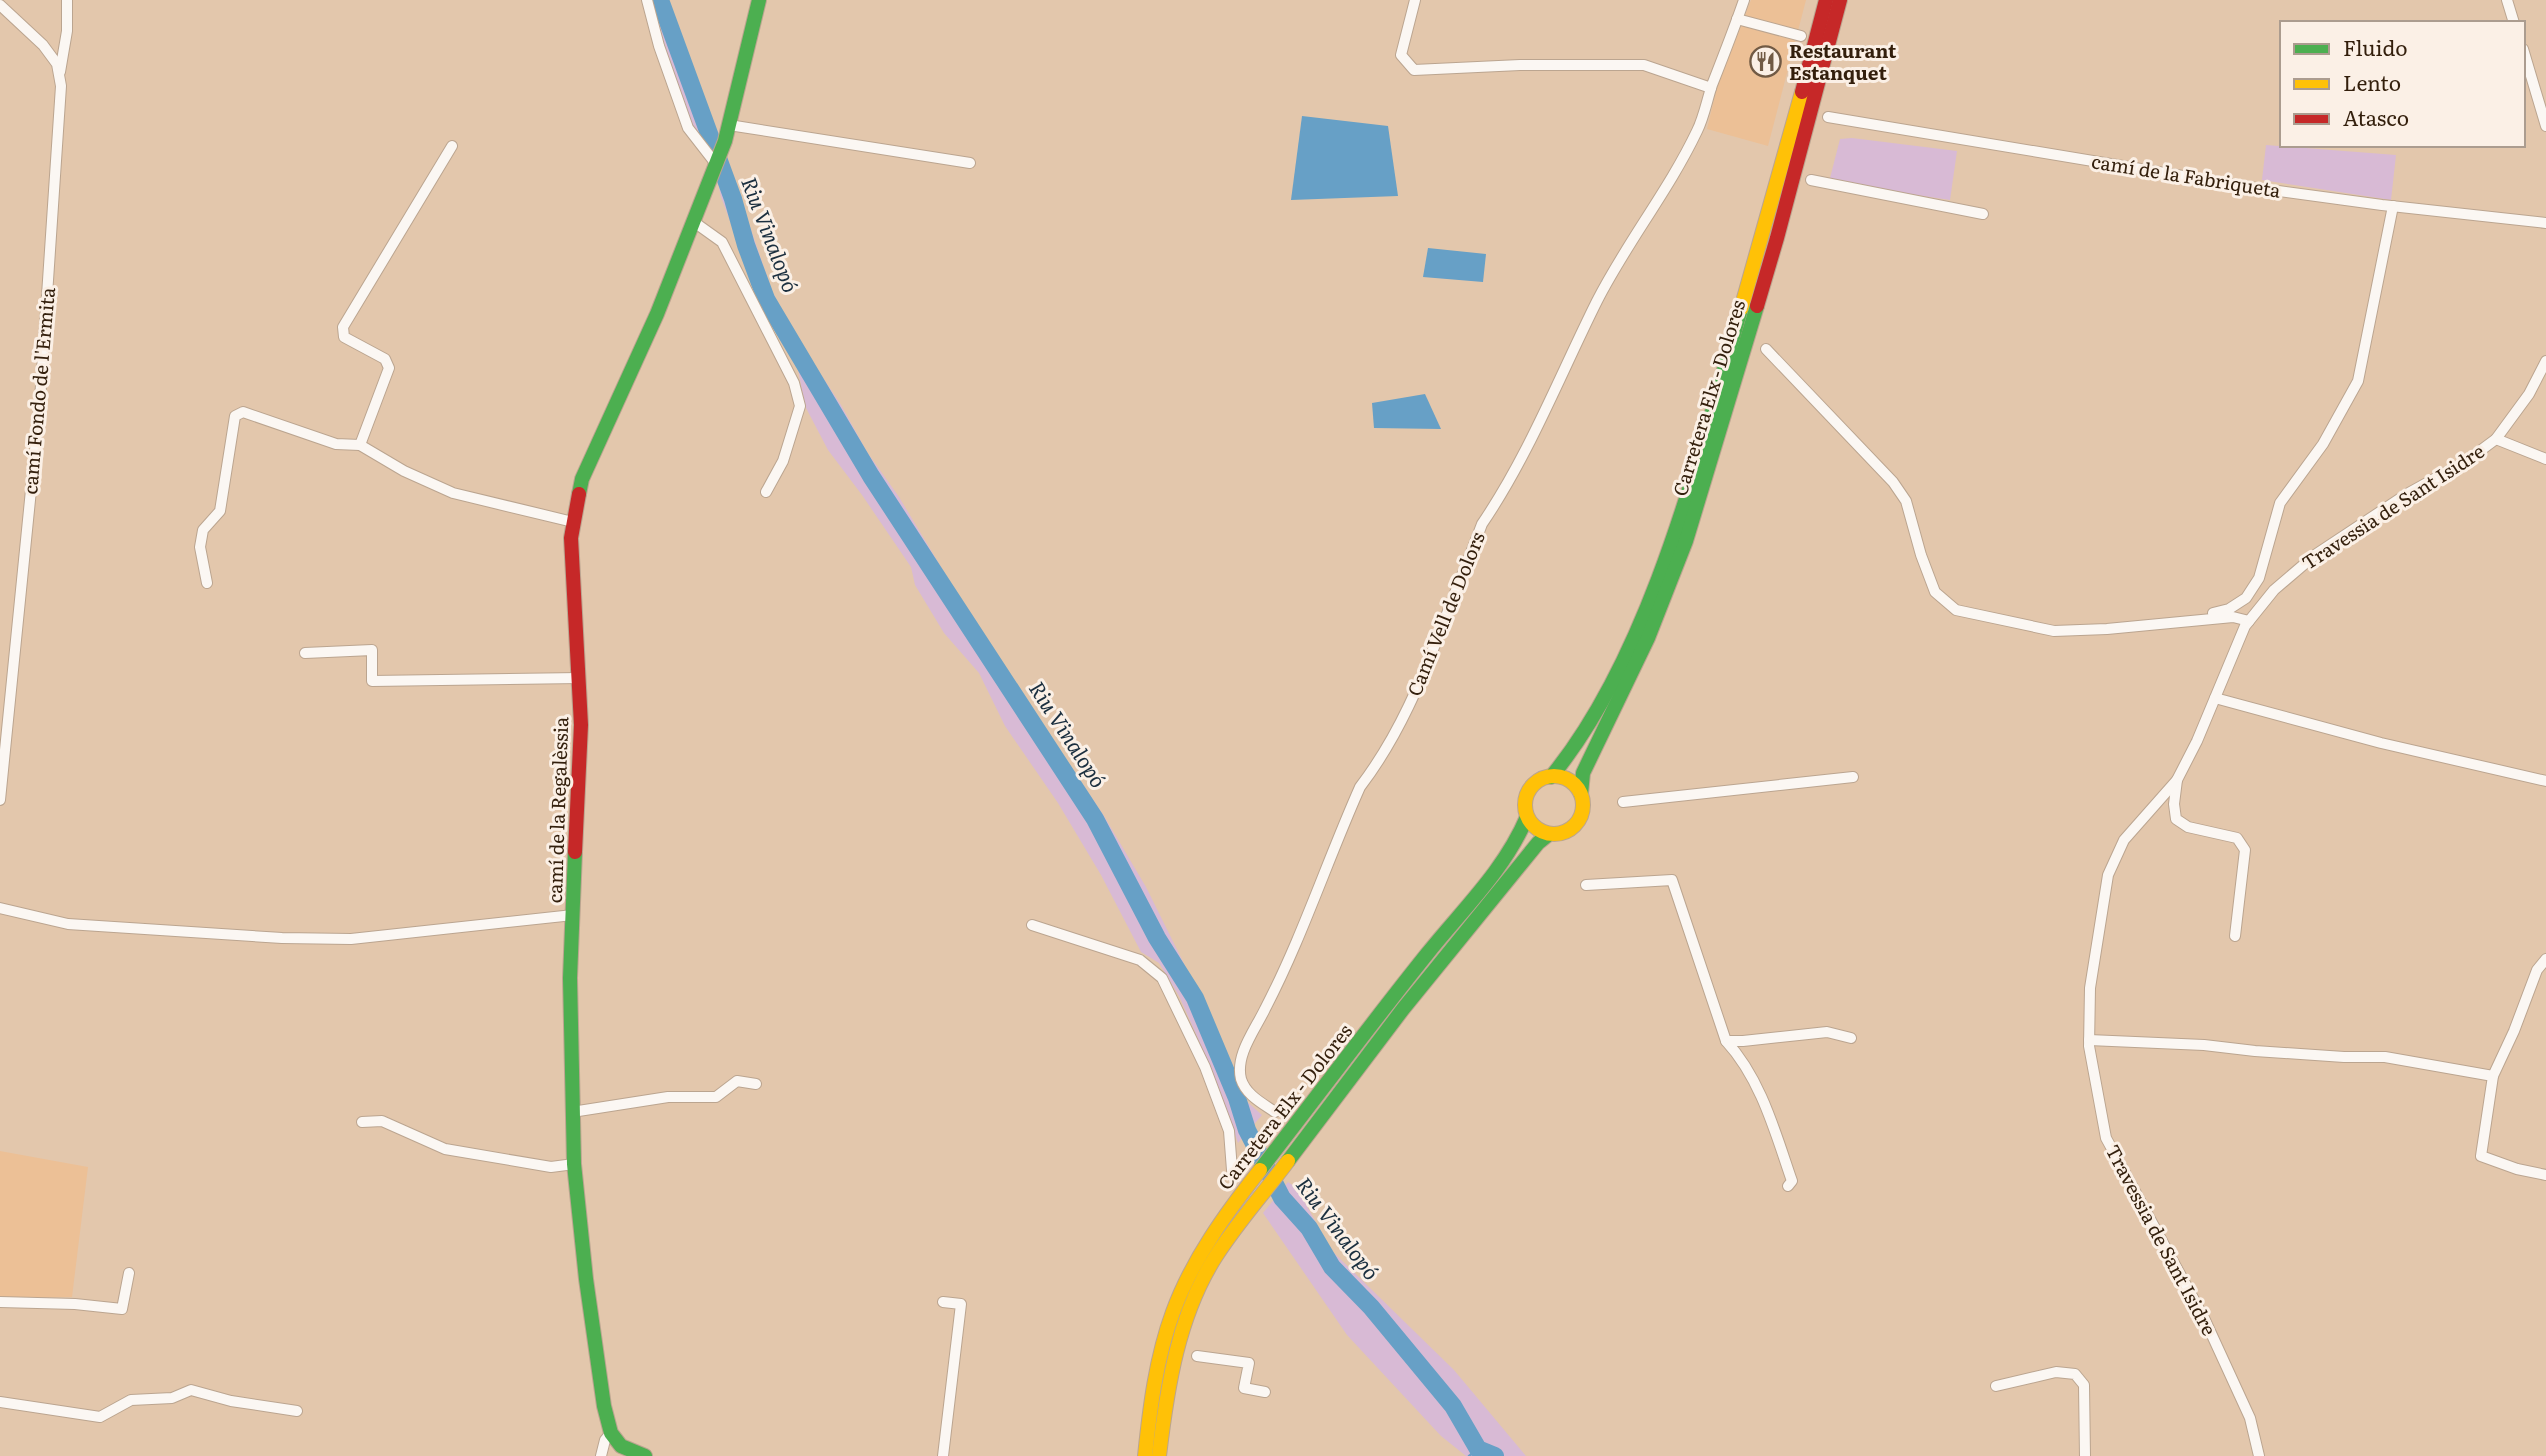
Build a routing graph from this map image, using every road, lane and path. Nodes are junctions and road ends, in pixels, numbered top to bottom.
1 (67, 0) edge
2 (648, 0) edge
3 (760, 0) edge
4 (1415, 0) edge
5 (1744, 0) edge
6 (1826, 0) edge
7 (1840, 0) edge
8 (2507, 0) edge
9 (0, 5) edge
10 (1737, 19) junction
11 (2513, 21) edge
12 (1801, 36) dead end
13 (2525, 56) edge
14 (59, 75) junction
15 (1711, 88) junction
16 (1828, 117) dead end
17 (2546, 125) edge
18 (729, 128) junction
19 (453, 146) dead end
20 (970, 163) dead end
21 (715, 167) junction
22 (1811, 180) dead end
23 (2393, 206) junction
24 (1983, 214) dead end
25 (694, 222) junction
26 (2546, 223) edge
27 (1766, 349) dead end
28 (2546, 361) edge
29 (2496, 439) junction
30 (360, 445) junction
31 (2546, 459) edge
32 (766, 492) dead end
33 (573, 522) junction
34 (207, 583) dead end
35 (2190, 620) junction
36 (2249, 621) junction
37 (305, 653) dead end
38 (580, 678) junction
39 (2215, 698) junction
40 (1551, 777) junction
41 (1853, 777) dead end
42 (2177, 780) junction
43 (2546, 781) edge
44 (1581, 793) junction
45 (0, 800) edge
46 (1623, 802) dead end
47 (1527, 817) junction
48 (1549, 834) junction
49 (1586, 885) dead end
50 (0, 908) edge
51 (573, 915) junction
52 (1032, 925) dead end
53 (2235, 936) dead end
54 (2546, 959) edge
55 (1851, 1038) dead end
56 (2089, 1040) junction
57 (1726, 1041) junction
58 (2493, 1076) junction
59 (756, 1084) dead end
60 (572, 1112) junction
61 (1275, 1112) dead end
62 (362, 1122) dead end
63 (574, 1164) junction
64 (1232, 1170) dead end
65 (2546, 1175) edge
66 (1788, 1186) dead end
67 (130, 1273) dead end
68 (0, 1302) edge
69 (943, 1302) dead end
70 (1197, 1356) dead end
71 (1996, 1386) dead end
72 (1265, 1392) dead end
73 (0, 1402) edge
74 (298, 1411) dead end
75 (611, 1433) junction
76 (601, 1456) edge
77 (645, 1456) edge
78 (943, 1456) edge
79 (1145, 1456) edge
80 (1159, 1456) edge
81 (2085, 1456) edge
82 (2259, 1456) edge

1 - 14 street
2 - 21 street
3 - 18 main road, camí de la Regalèssia
4 - 15 street
5 - 10 street, Camí Vell de Dolors
6 - 40 main road, Carretera Elx - Dolores
7 - 44 main road, Carretera Elx - Dolores
8 - 11 street
9 - 14 street, camí Fondo de l'Ermita
10 - 12 street
10 - 15 street, Camí Vell de Dolors
13 - 17 street
14 - 45 street, camí Fondo de l'Ermita
15 - 61 street, Camí Vell de Dolors
16 - 23 street, camí de la Fabriqueta
18 - 20 street
18 - 21 main road, camí de la Regalèssia
19 - 30 street
21 - 25 main road, camí de la Regalèssia
22 - 24 street
23 - 26 street, camí de la Fabriqueta
23 - 35 street
25 - 32 street
25 - 33 main road, camí de la Regalèssia
27 - 35 street
28 - 29 street, Travessia de Sant Isidre
29 - 31 street
29 - 36 street, Travessia de Sant Isidre
30 - 33 street
30 - 34 street
33 - 38 main road, camí de la Regalèssia
35 - 36 street
36 - 39 street, Travessia de Sant Isidre
37 - 38 street
38 - 51 main road, camí de la Regalèssia
39 - 42 street, Travessia de Sant Isidre
39 - 43 street
40 - 44 main road
40 - 47 main road
41 - 46 street
42 - 53 street
42 - 56 street, Travessia de Sant Isidre
44 - 48 main road
47 - 48 main road
47 - 79 main road, Carretera Elx - Dolores
48 - 80 main road, Carretera Elx - Dolores
49 - 57 street
50 - 51 street
51 - 60 main road, camí de la Regalèssia
52 - 64 street
54 - 58 street
55 - 57 street
56 - 58 street
56 - 82 street, Travessia de Sant Isidre
57 - 66 street
58 - 65 street
59 - 60 street
60 - 63 main road, camí de la Regalèssia
62 - 63 street
63 - 75 main road, camí de la Regalèssia
67 - 68 street
69 - 78 street
70 - 72 street
71 - 81 street
73 - 74 street
75 - 76 street
75 - 77 main road

